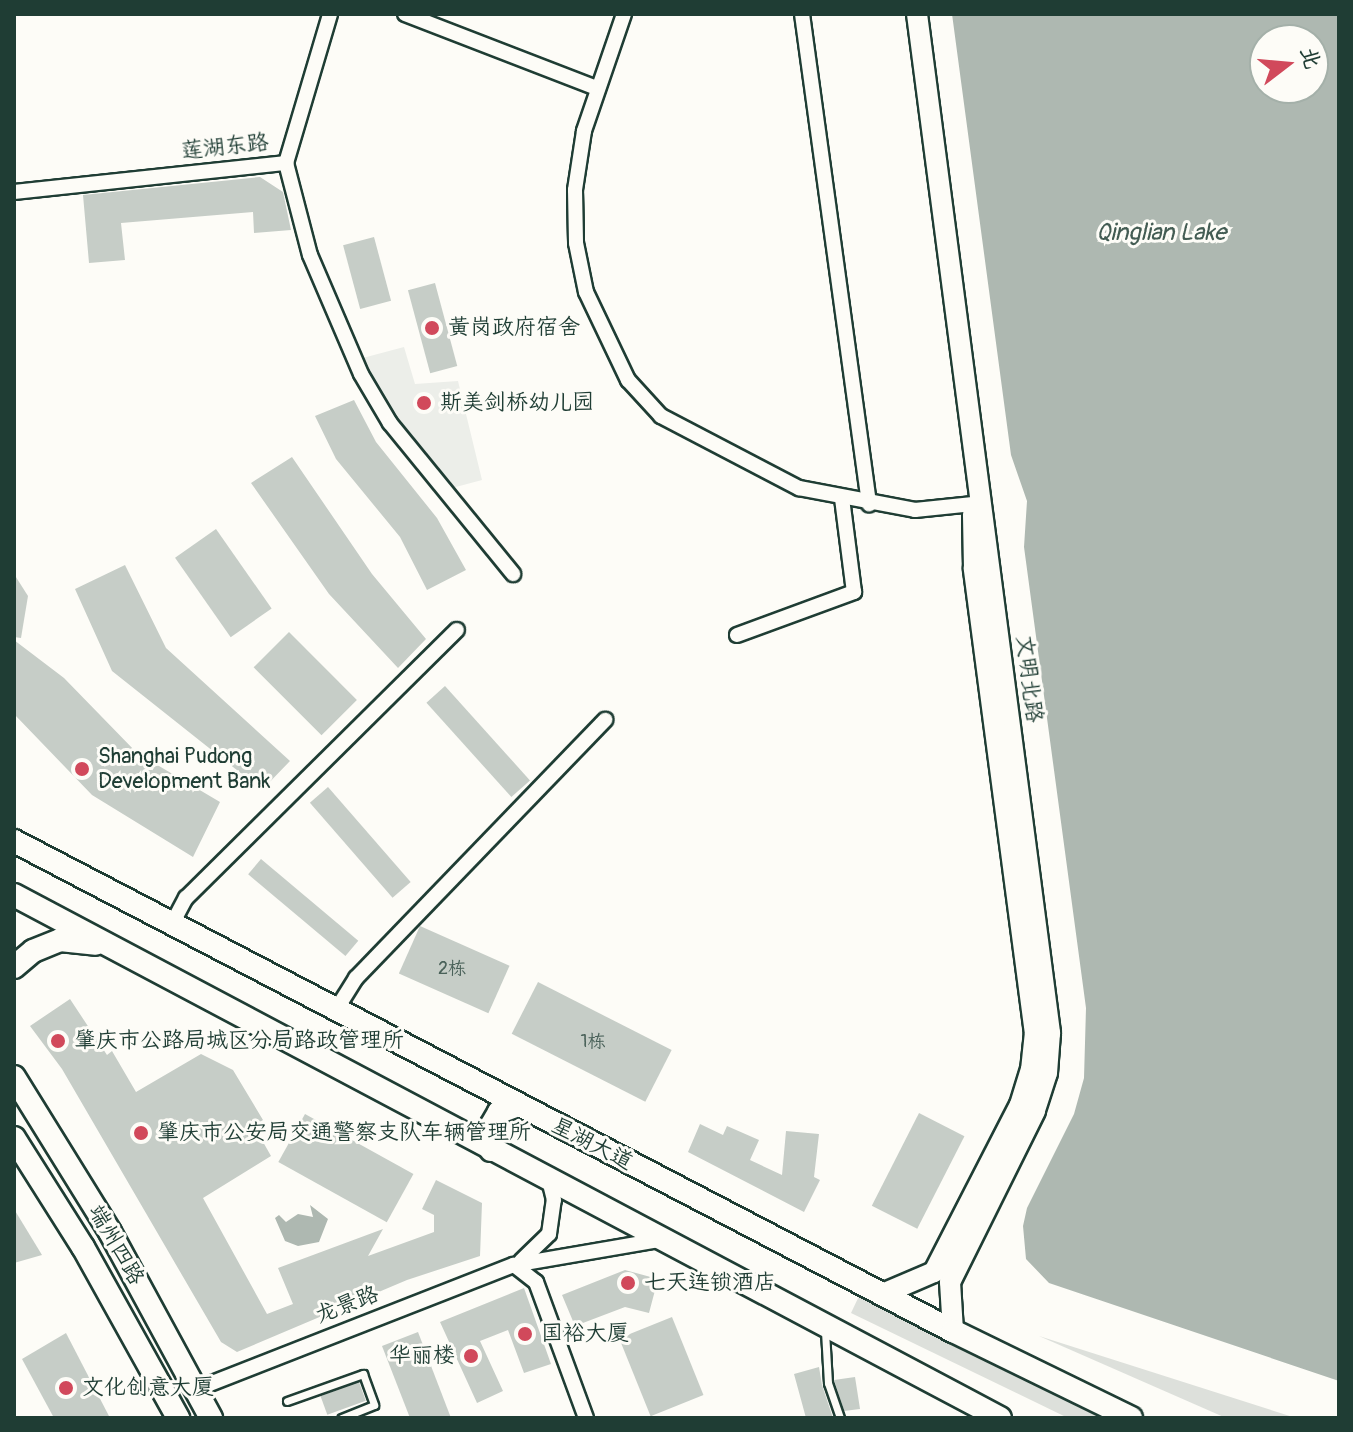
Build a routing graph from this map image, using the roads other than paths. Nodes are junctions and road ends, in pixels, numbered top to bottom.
1 (330, 14) edge
2 (405, 14) edge
3 (624, 14) edge
4 (802, 14) edge
5 (907, 14) edge
6 (917, 14) edge
7 (597, 88) junction
8 (286, 163) junction
9 (14, 192) edge
10 (842, 498) junction
11 (869, 504) junction
12 (978, 504) junction
13 (513, 574) dead end
14 (457, 630) dead end
15 (737, 635) dead end
16 (605, 720) dead end
17 (14, 841) edge
18 (14, 895) edge
19 (172, 924) junction
20 (121, 949) junction
21 (14, 967) edge
22 (336, 1010) junction
23 (14, 1077) edge
24 (518, 1105) junction
25 (14, 1138) edge
26 (491, 1150) junction
27 (549, 1180) junction
28 (667, 1239) junction
29 (514, 1265) junction
30 (885, 1293) junction
31 (825, 1325) junction
32 (953, 1331) junction
33 (197, 1389) junction
34 (287, 1401) dead end
35 (178, 1418) edge
36 (211, 1418) edge
37 (341, 1418) edge
38 (586, 1418) edge
39 (840, 1418) edge
40 (1000, 1418) edge
41 (1131, 1418) edge

1 - 8 street, 莲湖东路
2 - 7 street
3 - 7 street
4 - 11 street
5 - 12 street, 文明北路
6 - 12 street, 文明北路
7 - 10 street
8 - 9 street, 莲湖东路
8 - 13 street
10 - 11 street
10 - 15 street
11 - 12 street
12 - 30 street, 文明北路
12 - 32 street, 文明北路
14 - 19 street
16 - 22 street
17 - 19 main road, 星湖大道
18 - 20 main road
19 - 22 main road, 星湖大道
20 - 21 main road
20 - 26 main road
22 - 24 main road, 星湖大道
23 - 33 main road, 端州四路
24 - 26 main road
24 - 30 main road, 星湖大道
25 - 35 main road, 端州四路
26 - 27 main road
27 - 28 main road
27 - 29 street
28 - 29 street
28 - 31 main road
29 - 33 street, 龙景路
29 - 38 street
30 - 32 main road, 星湖大道
31 - 39 lane
31 - 40 main road
32 - 41 main road, 星湖大道
33 - 36 main road, 端州四路
34 - 37 lane

